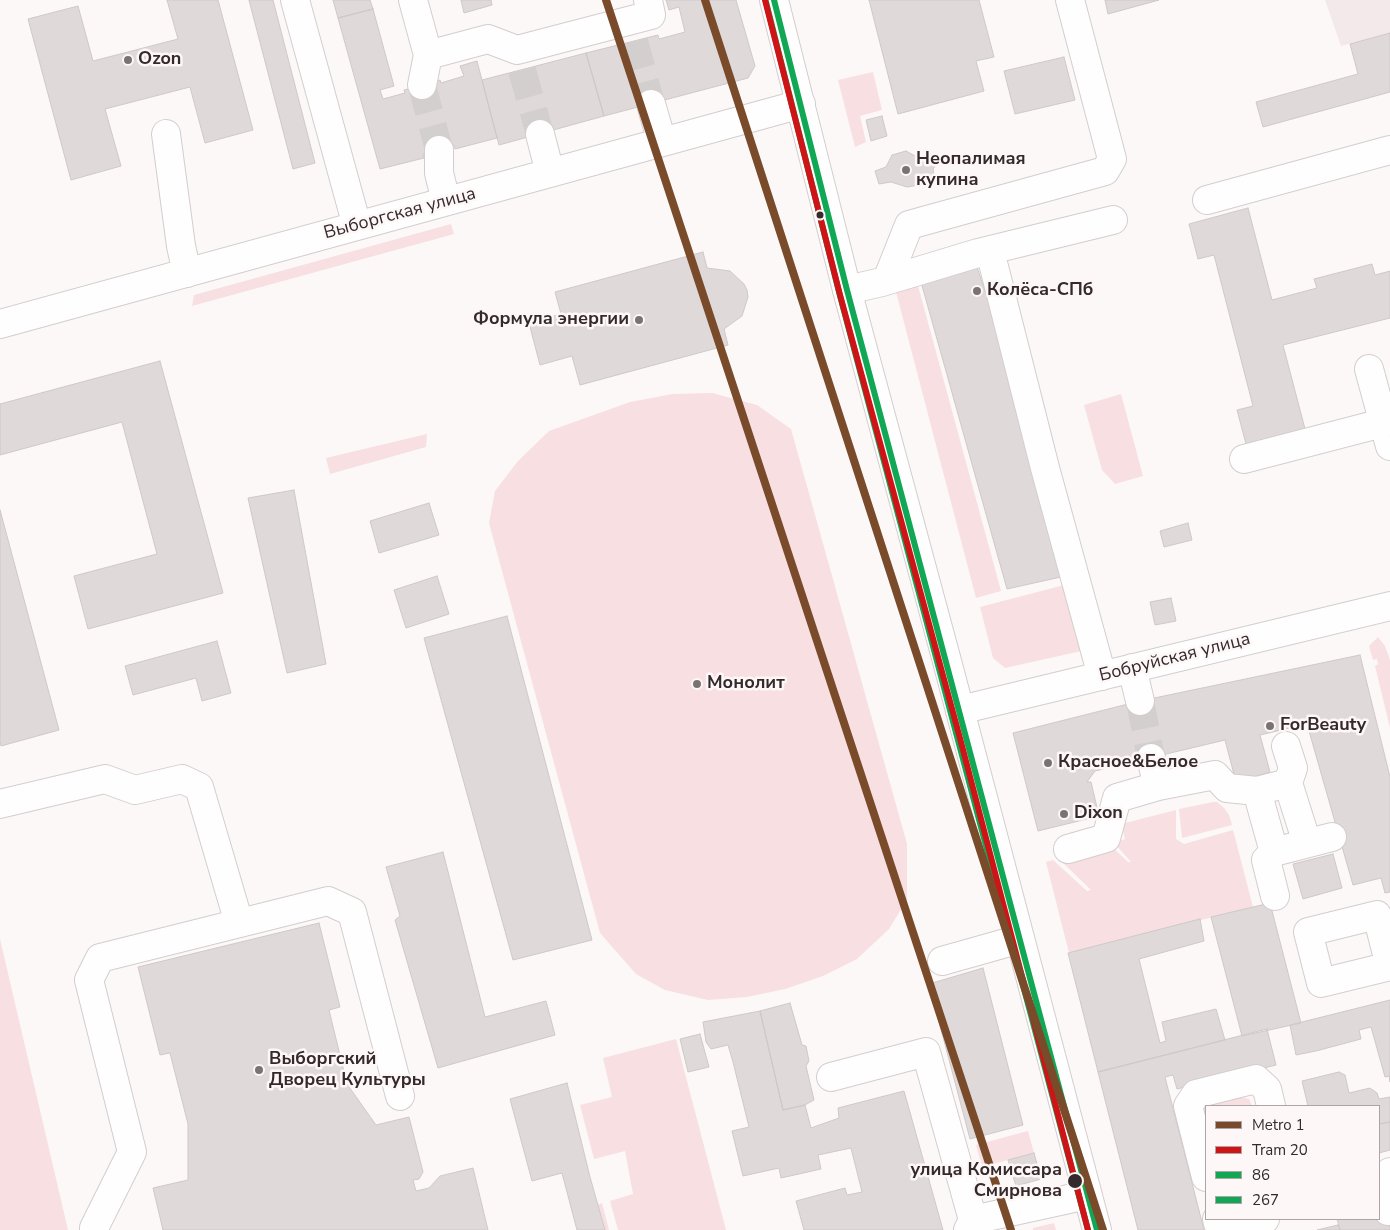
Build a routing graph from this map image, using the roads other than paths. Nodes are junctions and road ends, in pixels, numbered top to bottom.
1 (295, 0) edge
2 (413, 0) edge
3 (648, 0) edge
4 (774, 0) edge
5 (1070, 0) edge
6 (428, 55) junction
7 (422, 85) tunnel mouth
8 (651, 104) tunnel mouth
9 (801, 104) junction
10 (166, 134) dead end
11 (540, 134) tunnel mouth
12 (662, 142) junction
13 (439, 150) tunnel mouth
14 (1390, 150) edge
15 (550, 173) junction
16 (1207, 200) dead end
17 (446, 201) junction
18 (1113, 220) dead end
19 (357, 226) junction
20 (990, 250) junction
21 (187, 273) junction
22 (887, 280) junction
23 (847, 290) junction
24 (0, 324) edge
25 (1369, 369) dead end
26 (1388, 430) edge
27 (1244, 459) dead end
28 (1390, 606) edge
29 (1132, 668) junction
30 (1102, 676) junction
31 (1140, 701) tunnel mouth
32 (960, 710) junction
33 (1286, 746) dead end
34 (1151, 758) tunnel mouth
35 (1288, 782) junction
36 (1158, 786) junction
37 (1257, 791) junction
38 (0, 804) edge
39 (1068, 849) dead end
40 (1274, 852) junction
41 (1275, 896) dead end
42 (239, 923) junction
43 (1020, 939) junction
44 (942, 960) dead end
45 (831, 1077) dead end
46 (400, 1096) dead end
47 (1271, 1105) edge
48 (1390, 1172) edge
49 (1205, 1173) edge
50 (1087, 1195) junction
51 (1388, 1210) dead end
52 (1217, 1220) edge
53 (1260, 1220) edge
54 (971, 1225) edge
55 (94, 1230) edge
56 (1096, 1230) edge

1 - 19 street
2 - 6 street
3 - 6 street
4 - 9 street
5 - 22 street
6 - 7 street
8 - 12 street
9 - 12 street, Выборгская улица
9 - 23 street
10 - 21 street
11 - 15 street
12 - 15 street, Выборгская улица
13 - 17 street
14 - 16 street
15 - 17 street, Выборгская улица
17 - 19 street, Выборгская улица
18 - 20 street
19 - 21 street, Выборгская улица
20 - 22 street
20 - 30 street
21 - 24 street, Выборгская улица
22 - 23 street
23 - 32 street
25 - 26 street
26 - 27 street
28 - 29 street, Бобруйская улица
29 - 30 street, Бобруйская улица
29 - 31 street
30 - 32 street, Бобруйская улица
32 - 43 street
33 - 35 street
34 - 36 street
35 - 37 street
35 - 40 street
36 - 37 street
36 - 39 street
37 - 40 street
38 - 42 street
40 - 41 street
42 - 46 street
42 - 55 street
43 - 44 street
43 - 50 street
45 - 54 street
47 - 49 street
48 - 51 street
50 - 54 street
50 - 56 street
52 - 53 street

